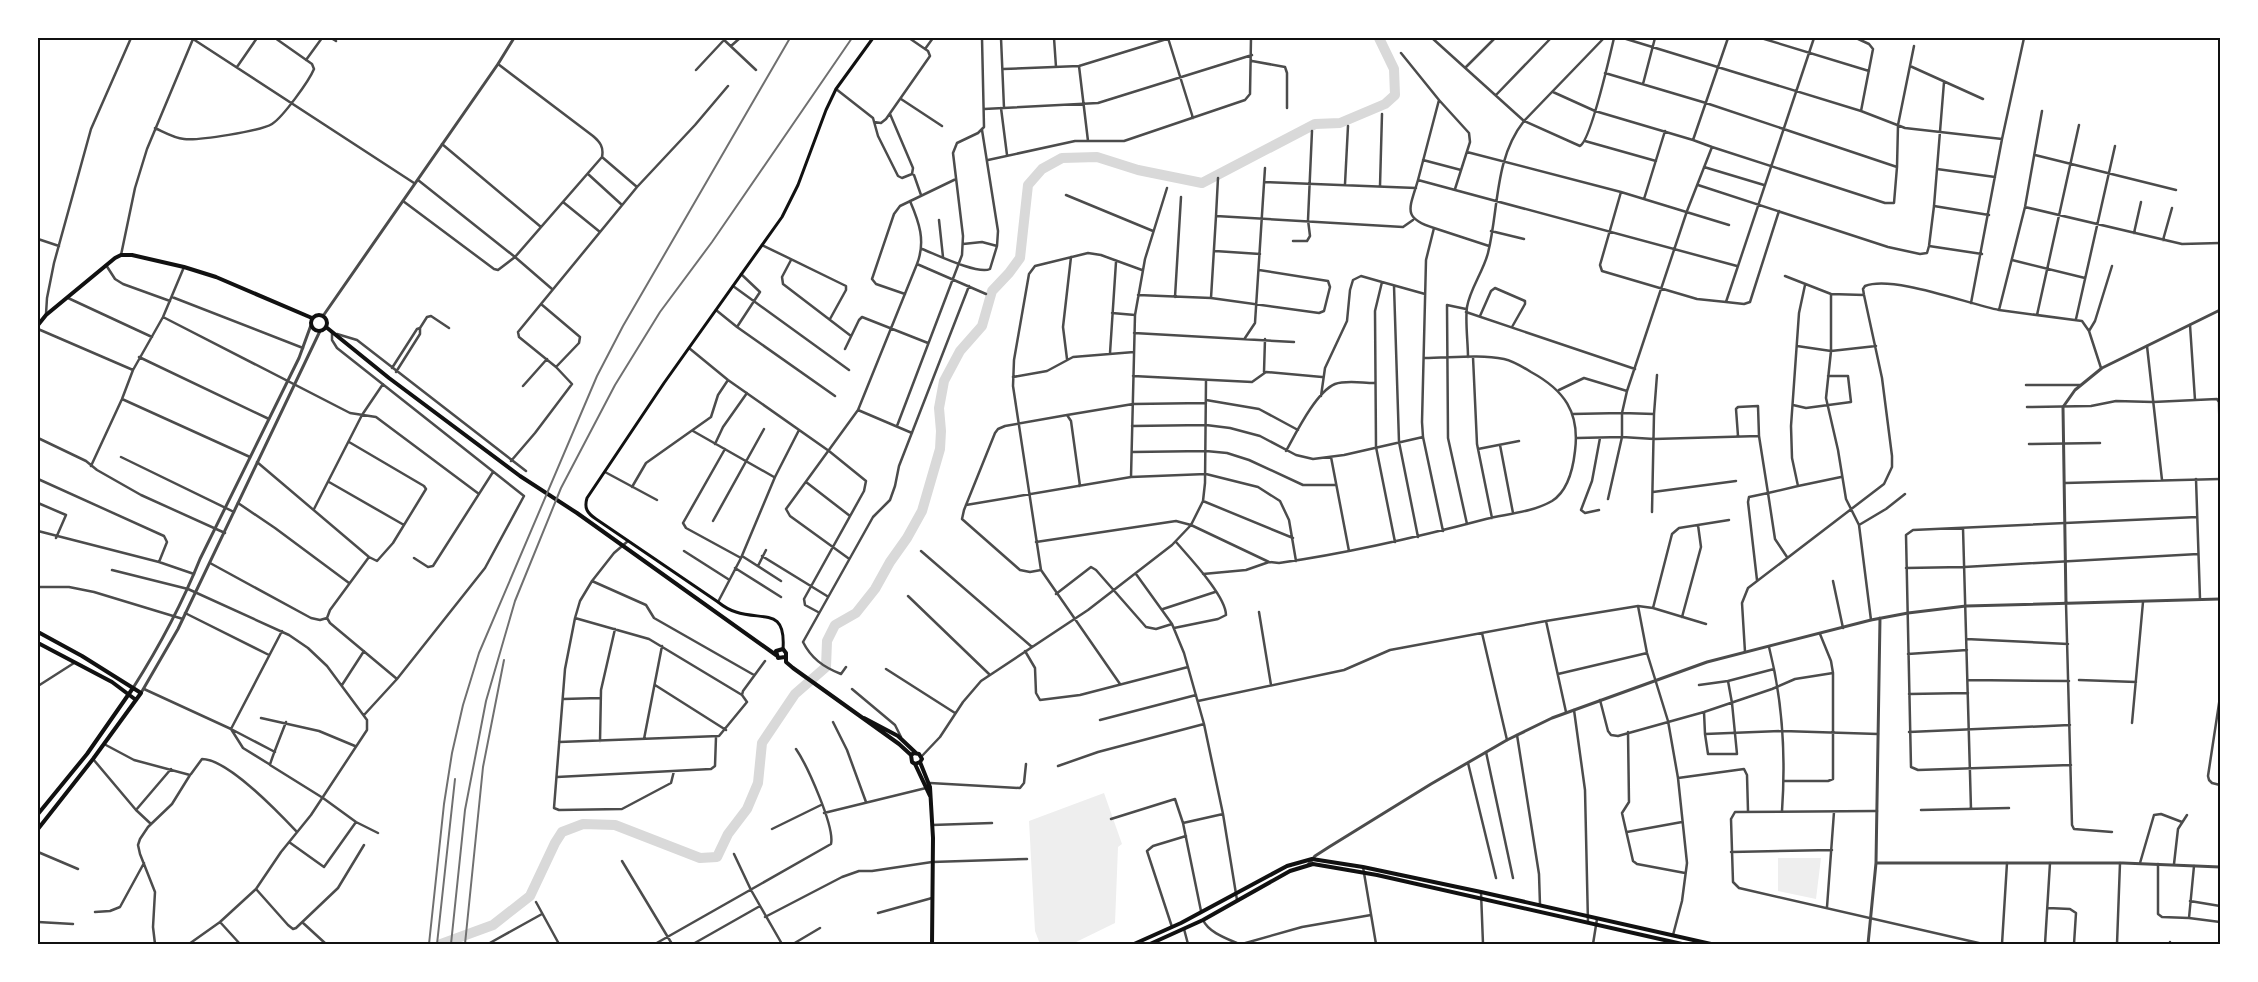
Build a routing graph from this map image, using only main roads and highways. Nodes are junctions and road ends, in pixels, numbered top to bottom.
1 (873, 38) edge
2 (312, 318) junction
3 (38, 327) edge
4 (326, 327) junction
5 (38, 632) edge
6 (38, 644) edge
7 (783, 649) junction
8 (776, 655) junction
9 (785, 656) junction
10 (133, 688) junction
11 (128, 696) junction
12 (136, 700) junction
13 (862, 717) junction
14 (914, 754) junction
15 (919, 761) junction
16 (930, 796) junction
17 (38, 814) edge
18 (38, 829) edge
19 (932, 944) edge
20 (1134, 944) edge
21 (1150, 944) edge
22 (1682, 944) edge
23 (1711, 944) edge

1 - 7 main road
2 - 3 main road
2 - 4 main road
2 - 4 main road
4 - 8 main road
5 - 10 main road
6 - 11 main road
7 - 8 main road
7 - 9 main road
8 - 9 main road
9 - 13 main road
10 - 11 main road
10 - 12 main road
11 - 12 main road
11 - 17 main road
12 - 18 main road
13 - 14 main road
13 - 14 main road
14 - 15 main road
14 - 15 main road
15 - 16 main road
15 - 16 main road
16 - 19 main road
20 - 23 main road
21 - 22 main road

